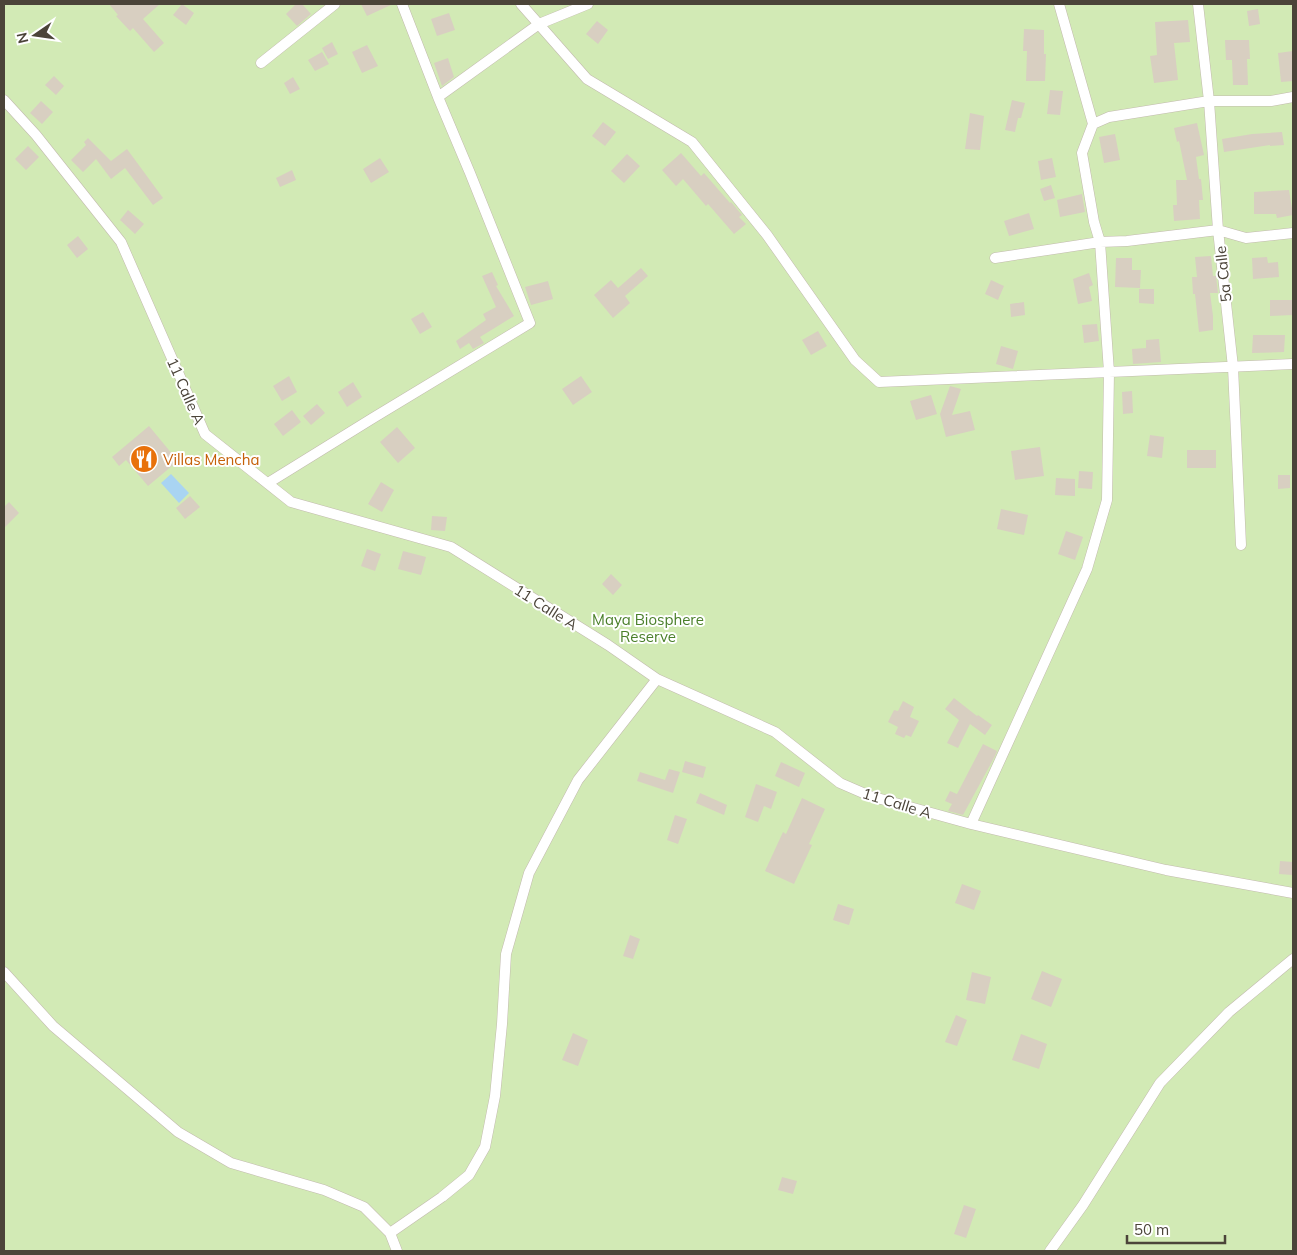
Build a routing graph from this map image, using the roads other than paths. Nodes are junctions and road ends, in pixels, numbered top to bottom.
1 (335, 4) edge
2 (402, 4) edge
3 (521, 4) edge
4 (588, 4) edge
5 (1059, 4) edge
6 (1198, 4) edge
7 (539, 24) junction
8 (261, 63) dead end
9 (438, 97) junction
10 (1293, 97) edge
11 (4, 100) edge
12 (1209, 101) junction
13 (1093, 124) junction
14 (1218, 230) junction
15 (1293, 233) edge
16 (1100, 242) junction
17 (995, 258) dead end
18 (1293, 364) edge
19 (1233, 367) junction
20 (1110, 372) junction
21 (268, 484) junction
22 (1241, 545) dead end
23 (657, 679) junction
24 (971, 824) junction
25 (1293, 893) edge
26 (1293, 959) edge
27 (4, 972) edge
28 (390, 1233) junction
29 (397, 1251) edge
30 (1050, 1251) edge

1 - 8 street
2 - 9 street
3 - 7 street
4 - 7 street
5 - 13 street
6 - 12 street, 5a Calle
7 - 9 street
7 - 20 street
9 - 21 street
10 - 12 street
11 - 21 street, 11 Calle A
12 - 13 street
12 - 14 street, 5a Calle
13 - 16 street
14 - 15 street
14 - 16 street
14 - 19 street, 5a Calle
16 - 17 street
16 - 20 street
18 - 19 street
19 - 20 street
19 - 22 street, 5a Calle
20 - 24 street
21 - 23 street, 11 Calle A
23 - 24 street, 11 Calle A
23 - 28 street
24 - 25 street, 11 Calle A
26 - 30 street
27 - 28 street
28 - 29 street

